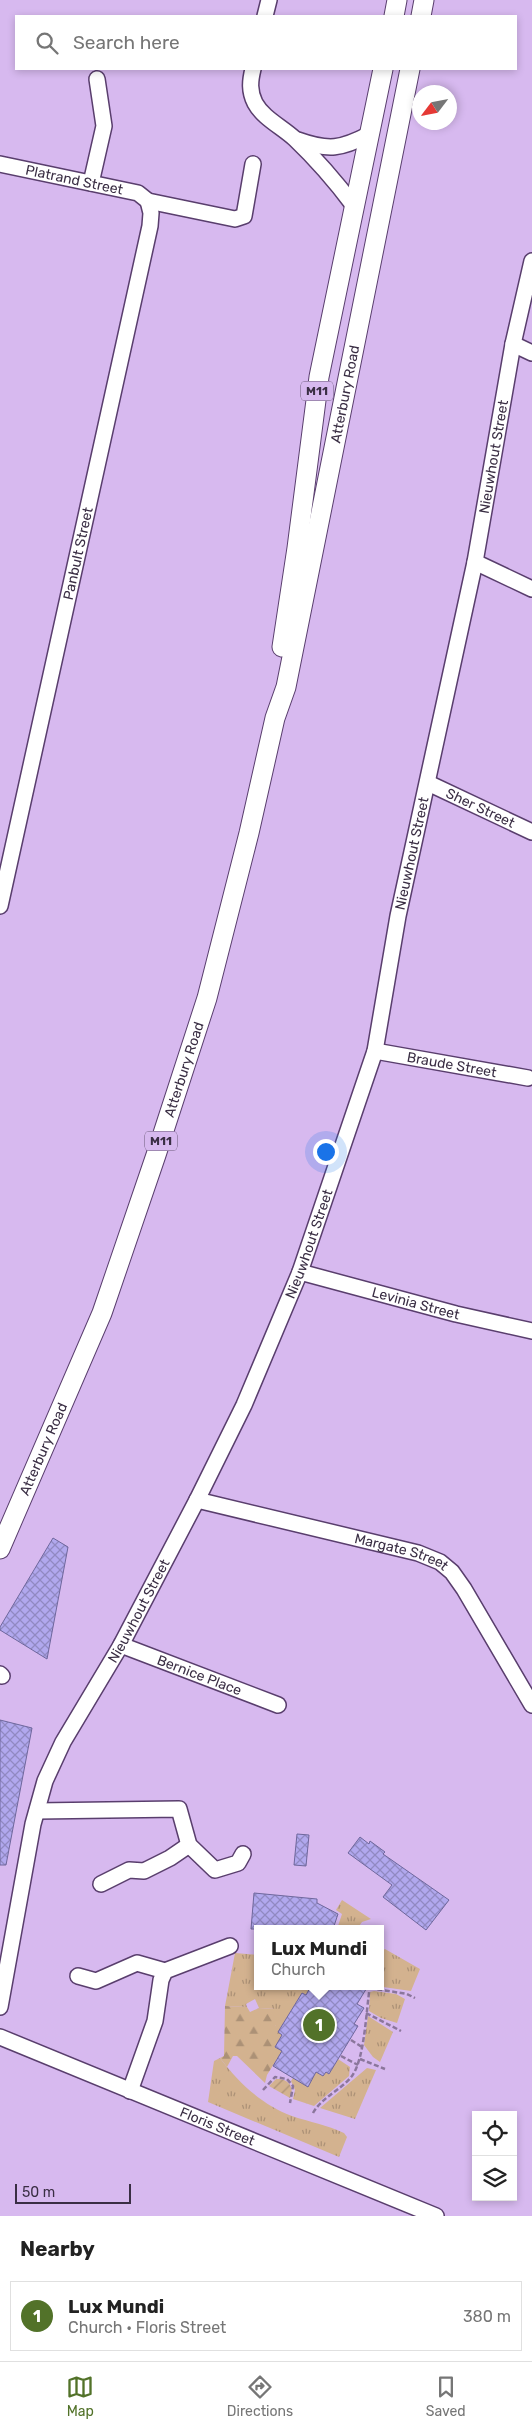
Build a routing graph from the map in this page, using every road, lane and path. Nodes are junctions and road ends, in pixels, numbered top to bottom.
1 (269, 0) edge
2 (397, 0) edge
3 (424, 0) edge
4 (265, 15) edge
5 (394, 15) edge
6 (421, 15) edge
7 (253, 70) edge
8 (383, 70) edge
9 (410, 70) edge
10 (96, 79) dead end
11 (370, 134) junction
12 (295, 139) junction
13 (0, 164) edge
14 (253, 164) dead end
15 (90, 183) junction
16 (148, 201) junction
17 (354, 206) junction
18 (532, 261) edge
19 (513, 344) junction
20 (532, 353) edge
21 (475, 562) junction
22 (532, 589) edge
23 (275, 718) junction
24 (428, 783) junction
25 (532, 832) edge
26 (0, 906) edge
27 (375, 1051) junction
28 (528, 1078) dead end
29 (300, 1272) junction
30 (532, 1332) edge
31 (197, 1500) junction
32 (0, 1549) edge
33 (121, 1645) junction
34 (278, 1705) dead end
35 (532, 1705) edge
36 (37, 1811) junction
37 (189, 1845) junction
38 (243, 1854) dead end
39 (101, 1884) dead end
40 (230, 1946) dead end
41 (165, 1971) junction
42 (78, 1976) dead end
43 (370, 1990) edge
44 (384, 1990) edge
45 (415, 1998) dead end
46 (0, 2007) edge
47 (366, 2013) junction
48 (401, 2031) dead end
49 (0, 2037) edge
50 (351, 2040) dead end
51 (362, 2047) junction
52 (342, 2056) dead end
53 (360, 2059) junction
54 (358, 2066) junction
55 (385, 2069) dead end
56 (263, 2090) dead end
57 (130, 2091) junction
58 (290, 2103) dead end
59 (313, 2113) dead end
60 (436, 2216) edge

1 - 4 street
2 - 5 main road
3 - 6 main road
7 - 12 street
8 - 11 main road, Atterbury Road / M11
9 - 23 main road, Atterbury Road / M11
10 - 15 street
11 - 12 street
11 - 17 main road, Atterbury Road / M11
12 - 17 street
13 - 15 street, Platrand Street
14 - 16 street, Platrand Street
15 - 16 street, Platrand Street
16 - 26 street, Panbult Street
17 - 23 main road, Atterbury Road / M11
18 - 19 street, Nieuwhout Street
19 - 20 street
19 - 21 street, Nieuwhout Street
21 - 22 street
21 - 24 street, Nieuwhout Street
23 - 32 main road, Atterbury Road / M11
24 - 25 street, Sher Street
24 - 27 street, Nieuwhout Street
27 - 28 street, Braude Street
27 - 29 street, Nieuwhout Street
29 - 30 street, Levinia Street
29 - 31 street, Nieuwhout Street
31 - 33 street, Nieuwhout Street
31 - 35 street, Margate Street
33 - 34 street, Bernice Place
33 - 36 street, Nieuwhout Street
36 - 37 street
36 - 46 street, Nieuwhout Street
37 - 38 street
37 - 39 street
40 - 41 street
41 - 42 street
41 - 57 street
43 - 47 path
44 - 45 path
47 - 48 path
47 - 51 path
49 - 57 street, Floris Street
50 - 51 path
51 - 53 path
52 - 54 path
53 - 54 path
53 - 55 path
54 - 59 path
56 - 58 path
57 - 60 street, Floris Street

